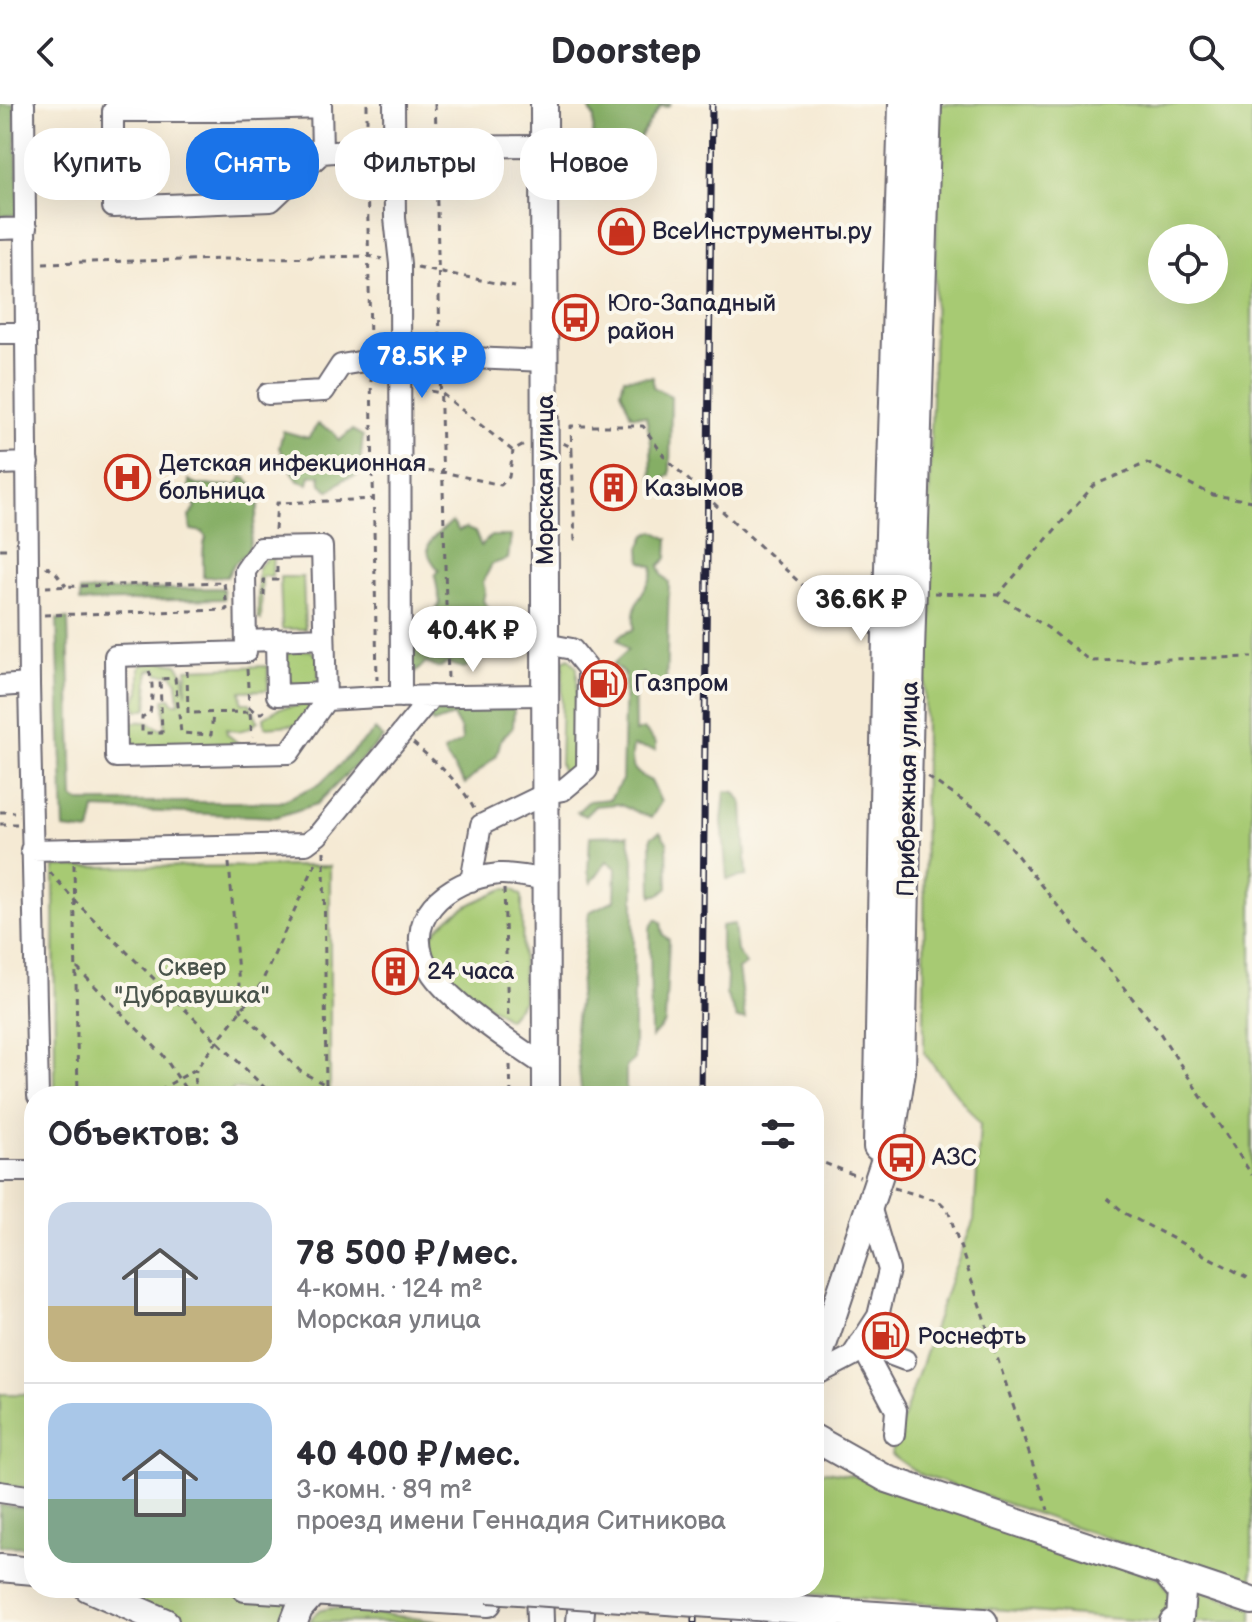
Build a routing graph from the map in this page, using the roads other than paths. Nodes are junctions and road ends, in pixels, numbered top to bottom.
1 (24, 104) edge
2 (394, 104) edge
3 (544, 104) edge
4 (902, 104) edge
5 (928, 104) edge
6 (321, 106) edge
7 (230, 108) edge
8 (394, 128) edge
9 (545, 128) edge
10 (335, 152) edge
11 (322, 153) junction
12 (395, 200) edge
13 (545, 200) edge
14 (26, 228) junction
15 (0, 229) edge
16 (0, 333) edge
17 (26, 333) junction
18 (400, 355) junction
19 (545, 361) junction
20 (268, 394) dead end
21 (28, 463) junction
22 (0, 464) edge
23 (899, 614) junction
24 (324, 638) junction
25 (276, 639) junction
26 (545, 644) junction
27 (246, 654) junction
28 (29, 684) junction
29 (0, 686) edge
30 (545, 695) junction
31 (440, 696) junction
32 (326, 697) junction
33 (401, 697) junction
34 (547, 793) junction
35 (31, 850) junction
36 (548, 880) junction
37 (471, 881) junction
38 (547, 1067) junction
39 (38, 1086) edge
40 (546, 1086) edge
41 (0, 1171) edge
42 (24, 1171) edge
43 (873, 1195) junction
44 (860, 1343) junction
45 (824, 1344) edge
46 (905, 1360) dead end
47 (824, 1369) edge
48 (894, 1434) dead end
49 (824, 1444) edge
50 (0, 1492) edge
51 (24, 1496) edge
52 (0, 1552) edge
53 (24, 1554) edge
54 (0, 1568) edge
55 (24, 1570) edge
56 (1166, 1573) junction
57 (111, 1598) edge
58 (309, 1598) edge
59 (524, 1598) edge
60 (539, 1598) edge
61 (582, 1598) edge
62 (747, 1598) edge
63 (1252, 1601) edge
64 (804, 1616) edge
65 (165, 1622) edge
66 (294, 1622) edge
67 (540, 1622) edge
68 (580, 1622) edge
69 (745, 1622) edge
70 (984, 1622) edge
71 (1173, 1622) edge

1 - 14 street
2 - 8 street
3 - 9 main road, Морская улица
4 - 23 main road, Прибрежная улица
5 - 23 main road, Прибрежная улица
6 - 7 street
6 - 11 street
7 - 11 street
10 - 11 street
12 - 18 street
13 - 19 main road, Морская улица
14 - 15 street
14 - 17 street
16 - 17 street
17 - 21 street
18 - 19 street
18 - 20 street
18 - 33 street
19 - 26 main road, Морская улица
21 - 22 street
21 - 28 street
23 - 43 main road, Прибрежная улица
24 - 25 street
24 - 27 street
24 - 32 street
25 - 27 street
25 - 32 street
26 - 30 main road, Морская улица
26 - 34 street
27 - 32 street
28 - 29 street
28 - 35 street
30 - 31 street
30 - 34 main road, Морская улица
31 - 33 street
31 - 35 street
32 - 33 street
34 - 36 main road, Морская улица
34 - 37 street
35 - 39 street
36 - 37 street
36 - 38 main road, Морская улица
37 - 38 street
38 - 40 main road, Морская улица
41 - 42 street
43 - 44 street
43 - 45 main road, Прибрежная улица
44 - 46 street
44 - 47 street
44 - 48 street
49 - 56 main road
50 - 51 street
52 - 53 main road
54 - 55 main road
56 - 63 main road
56 - 71 main road
57 - 65 main road
58 - 66 main road
59 - 64 main road
60 - 67 main road
61 - 68 main road
62 - 69 main road
64 - 70 main road

